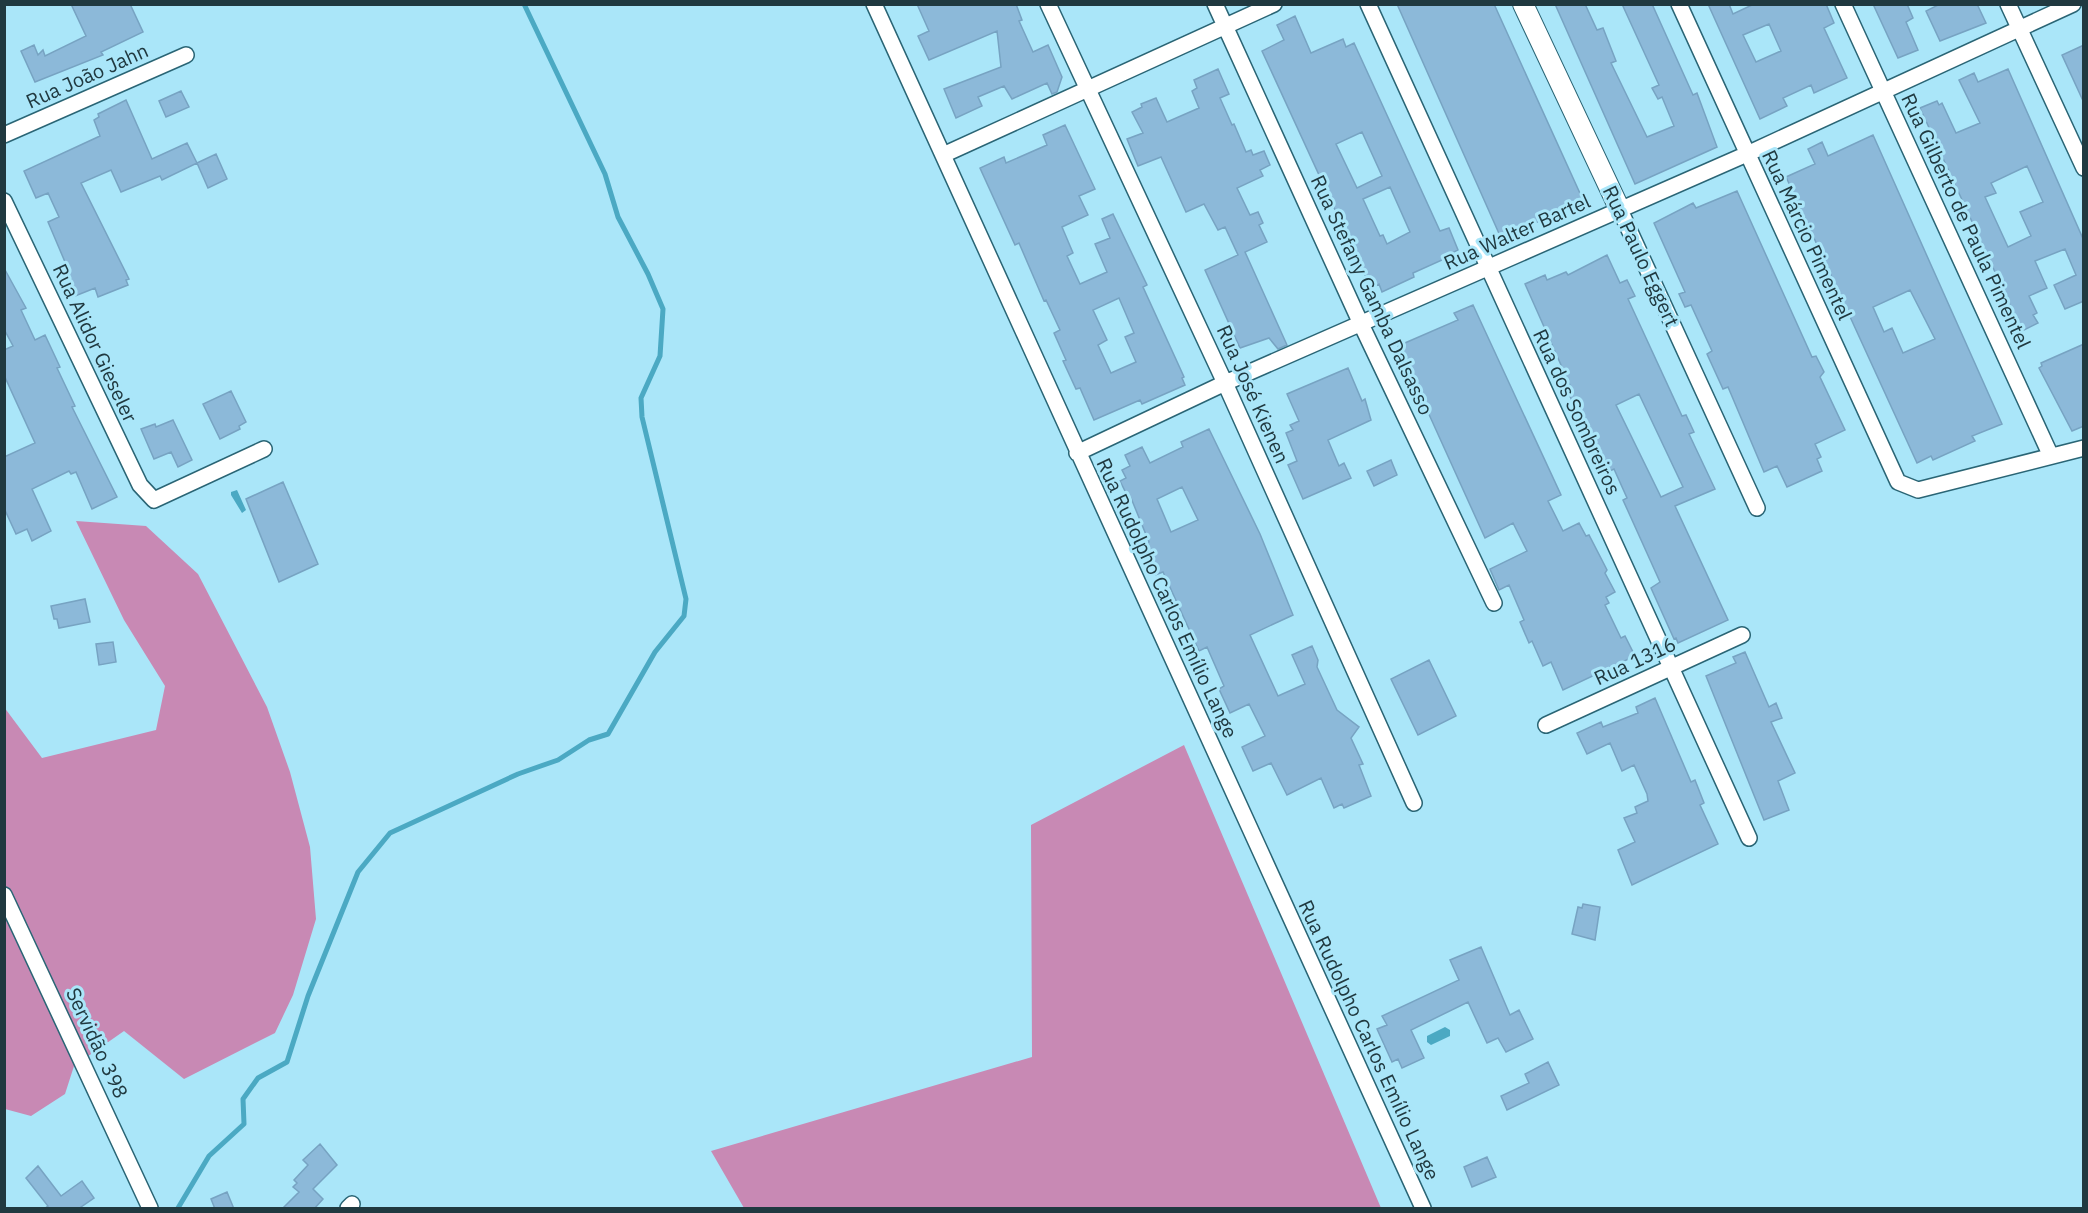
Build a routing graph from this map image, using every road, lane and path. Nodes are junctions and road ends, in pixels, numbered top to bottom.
1 (874, 4) edge
2 (1048, 4) edge
3 (1215, 4) edge
4 (1274, 4) edge
5 (1368, 4) edge
6 (1523, 4) edge
7 (1679, 4) edge
8 (1843, 4) edge
9 (2008, 4) edge
10 (2073, 4) edge
11 (1225, 26) junction
12 (2019, 29) junction
13 (186, 55) dead end
14 (1089, 89) junction
15 (1883, 92) junction
16 (4, 135) edge
17 (1747, 153) junction
18 (944, 155) junction
19 (2084, 168) edge
20 (4, 201) edge
21 (1620, 210) junction
22 (1489, 268) junction
23 (1361, 324) junction
24 (1225, 383) junction
25 (2084, 448) edge
26 (264, 449) dead end
27 (1077, 453) junction
28 (2050, 454) junction
29 (1757, 508) dead end
30 (1494, 603) dead end
31 (1742, 635) dead end
32 (1671, 668) junction
33 (1546, 725) dead end
34 (1414, 803) dead end
35 (1749, 838) dead end
36 (4, 895) edge
37 (150, 1209) edge
38 (1423, 1209) edge

1 - 18 street, Rua Rudolpho Carlos Emílio Lange
2 - 14 street, Rua José Kienen
3 - 11 street, Rua Stefany Gamba Dalsasso
4 - 11 street
5 - 22 street, Rua dos Sombreiros
6 - 21 street, Rua Paulo Eggert
7 - 17 street, Rua Márcio Pimentel
8 - 15 street, Rua Gilberto de Paula Pimentel
9 - 12 street
10 - 12 street, Rua Walter Bartel
11 - 14 street
11 - 23 street, Rua Stefany Gamba Dalsasso
12 - 15 street, Rua Walter Bartel
12 - 19 street
13 - 16 street, Rua João Jahn
14 - 18 street
14 - 24 street, Rua José Kienen
15 - 17 street, Rua Walter Bartel
15 - 28 street, Rua Gilberto de Paula Pimentel
17 - 21 street, Rua Walter Bartel
17 - 28 street, Rua Márcio Pimentel
18 - 27 street, Rua Rudolpho Carlos Emílio Lange
20 - 26 street, Rua Alidor Gieseler
21 - 22 street, Rua Walter Bartel
21 - 29 street, Rua Paulo Eggert
22 - 23 street, Rua Walter Bartel
22 - 32 street, Rua dos Sombreiros
23 - 24 street, Rua Walter Bartel
23 - 30 street, Rua Stefany Gamba Dalsasso
24 - 27 street, Rua Walter Bartel
24 - 34 street, Rua José Kienen
25 - 28 street
27 - 38 street, Rua Rudolpho Carlos Emílio Lange
31 - 32 street, Rua 1316
32 - 33 street, Rua 1316
32 - 35 street, Rua dos Sombreiros
36 - 37 street, Servidão 398

